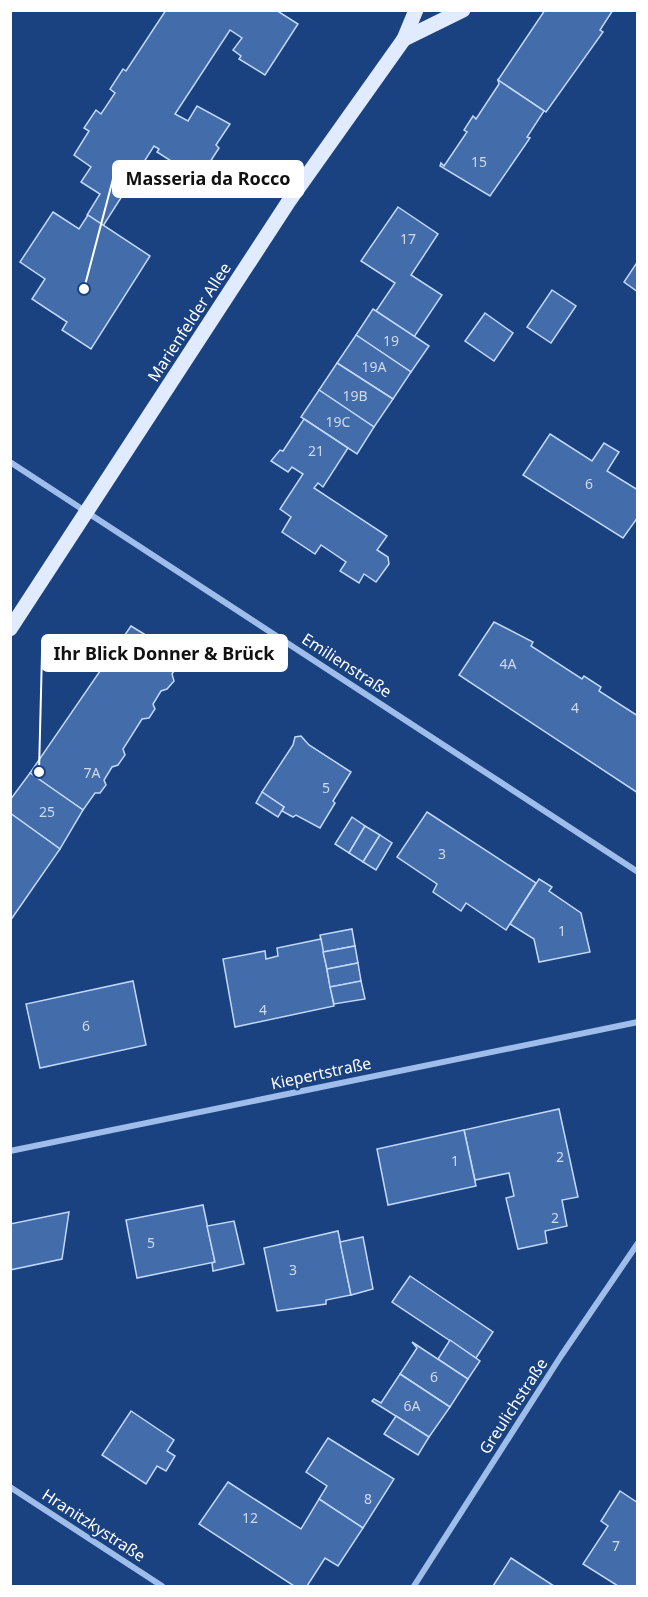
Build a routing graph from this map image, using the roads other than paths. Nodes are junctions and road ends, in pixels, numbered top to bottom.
1 (417, 10) edge
2 (463, 10) edge
3 (404, 39) junction
4 (10, 462) edge
5 (87, 512) junction
6 (10, 629) edge
7 (638, 872) edge
8 (638, 1022) edge
9 (10, 1151) edge
10 (638, 1243) edge
11 (10, 1487) edge
12 (162, 1587) edge
13 (414, 1587) edge

1 - 3 main road, Marienfelder Allee
2 - 3 main road, Marienfelder Allee
3 - 5 main road, Marienfelder Allee
4 - 5 street, Emilienstraße
5 - 6 main road, Marienfelder Allee
5 - 7 street, Emilienstraße
8 - 9 street, Kiepertstraße
10 - 13 street, Greulichstraße
11 - 12 street, Hranitzkystraße

